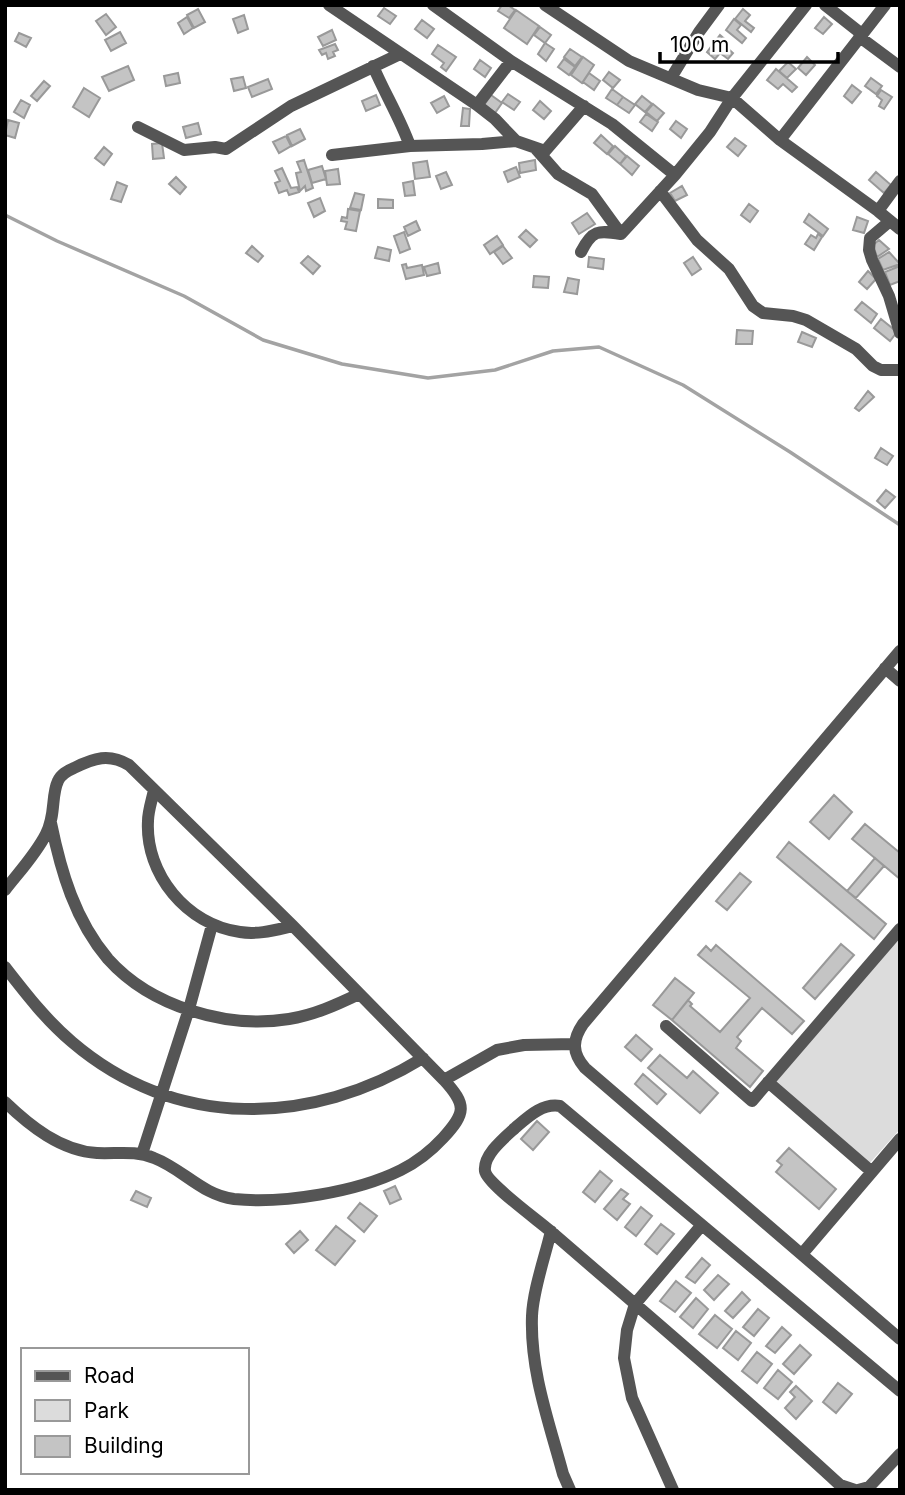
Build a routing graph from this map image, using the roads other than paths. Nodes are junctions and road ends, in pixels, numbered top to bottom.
1 (329, 5) edge
2 (433, 5) edge
3 (719, 5) edge
4 (806, 5) edge
5 (825, 5) edge
6 (885, 5) edge
7 (549, 6) edge
8 (861, 38) junction
9 (400, 54) junction
10 (511, 61) junction
11 (373, 66) junction
12 (900, 67) edge
13 (671, 78) junction
14 (732, 98) junction
15 (477, 105) junction
16 (584, 106) junction
17 (138, 127) dead end
18 (516, 141) junction
19 (780, 141) junction
20 (410, 146) junction
21 (536, 148) junction
22 (332, 155) dead end
23 (675, 176) junction
24 (900, 181) edge
25 (660, 191) junction
26 (878, 211) junction
27 (895, 225) edge
28 (621, 233) junction
29 (581, 252) dead end
30 (900, 333) edge
31 (900, 370) edge
32 (900, 651) edge
33 (885, 668) junction
34 (900, 681) edge
35 (154, 790) junction
36 (51, 822) junction
37 (5, 890) edge
38 (212, 925) junction
39 (293, 926) junction
40 (900, 929) edge
41 (5, 967) edge
42 (359, 994) junction
43 (189, 1009) junction
44 (666, 1026) dead end
45 (574, 1044) junction
46 (423, 1058) junction
47 (444, 1080) junction
48 (768, 1082) junction
49 (163, 1096) junction
50 (5, 1102) edge
51 (900, 1139) edge
52 (142, 1154) junction
53 (872, 1172) junction
54 (701, 1226) junction
55 (551, 1231) junction
56 (802, 1254) junction
57 (635, 1304) junction
58 (900, 1339) edge
59 (900, 1391) edge
60 (900, 1454) edge
61 (570, 1490) edge
62 (673, 1490) edge
63 (856, 1490) edge

1 - 9 street
2 - 10 street
3 - 13 street
4 - 14 street
5 - 8 street
6 - 8 street
7 - 13 street
8 - 12 street
8 - 19 street
9 - 11 street
9 - 15 street
10 - 15 street
10 - 16 street
11 - 17 street
11 - 20 street
13 - 14 street
14 - 19 street
14 - 23 street
15 - 18 street
16 - 21 street
16 - 23 street
18 - 20 street
18 - 21 street
19 - 26 street
20 - 22 street
21 - 28 street
23 - 25 street
24 - 26 street
25 - 28 street
25 - 31 street
26 - 27 street
27 - 30 street
28 - 29 street
32 - 33 street
33 - 34 street
33 - 45 street
35 - 36 street
35 - 38 street
35 - 39 street
36 - 37 street
36 - 43 street
38 - 39 street
38 - 43 street
39 - 42 street
40 - 48 street
41 - 49 street
42 - 43 street
42 - 46 street
43 - 49 street
44 - 48 street
45 - 47 street
45 - 56 street
46 - 47 street
46 - 49 street
47 - 52 street
48 - 53 street
49 - 52 street
50 - 52 street
51 - 53 street
53 - 56 street
54 - 55 street
54 - 57 street
54 - 59 street
55 - 57 street
55 - 61 street
56 - 58 street
57 - 62 street
57 - 63 street
60 - 63 street

